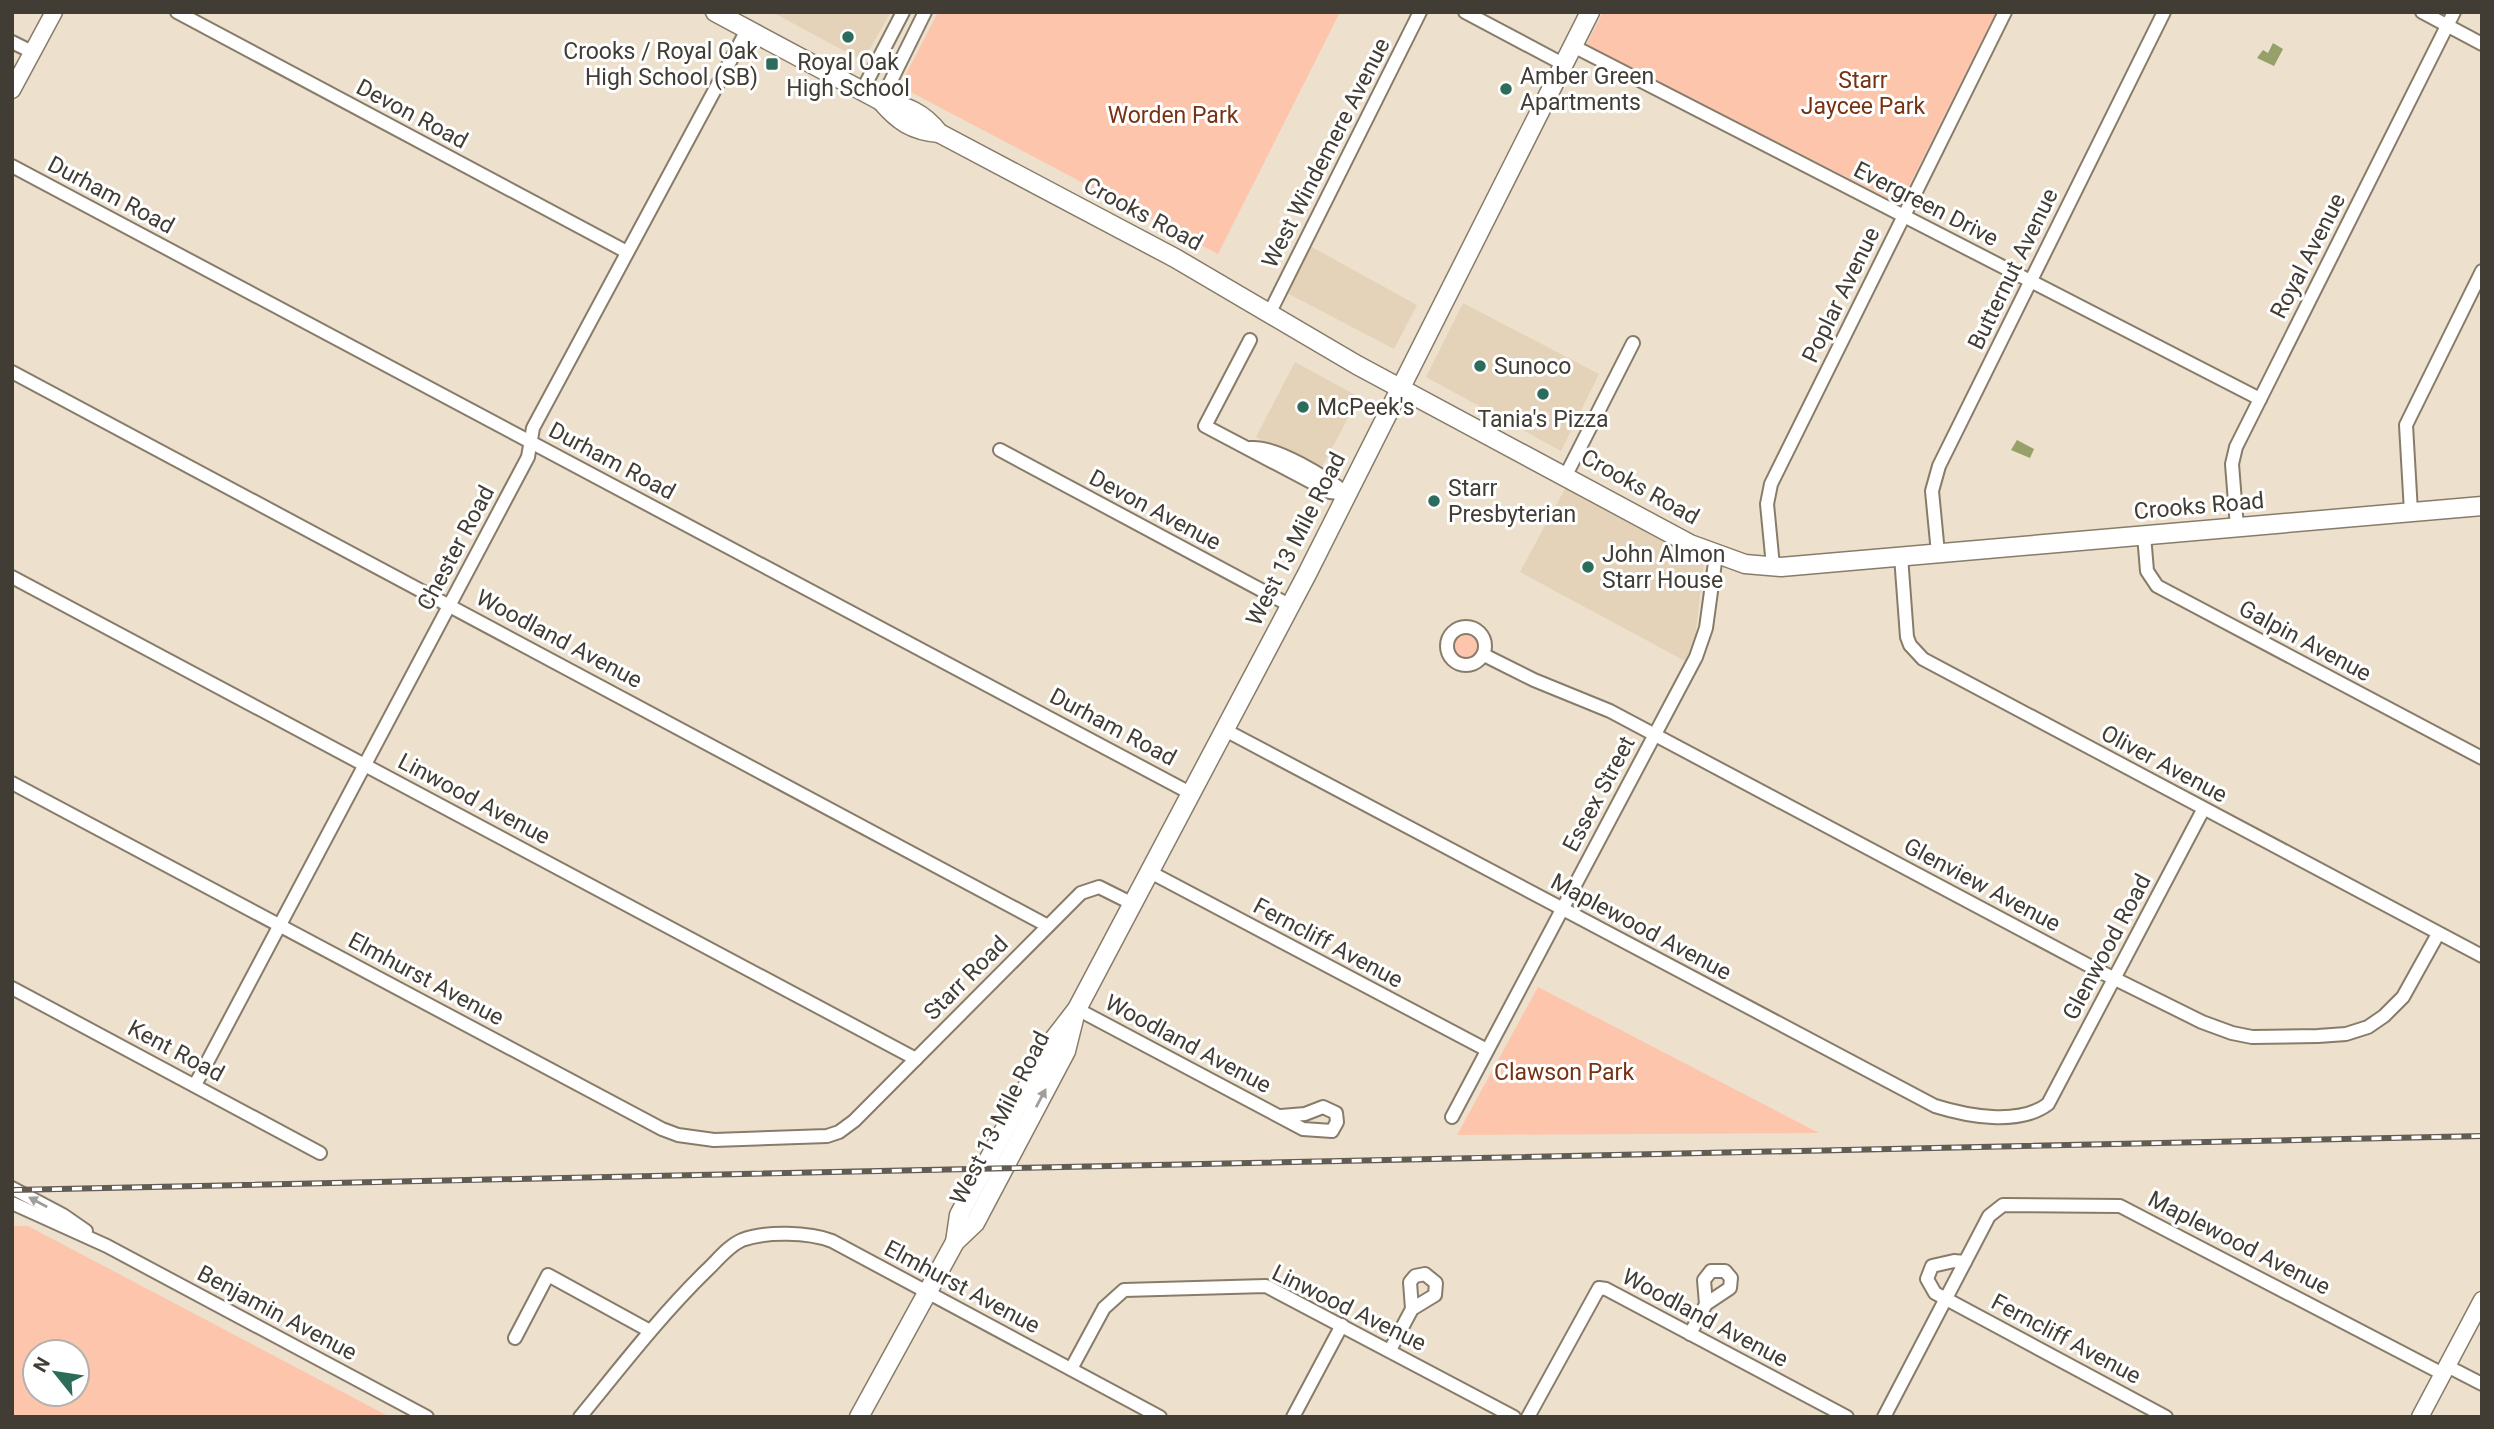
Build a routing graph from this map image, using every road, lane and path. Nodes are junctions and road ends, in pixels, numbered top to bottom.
1 (54, 12) edge
2 (177, 12) edge
3 (715, 12) edge
4 (903, 12) edge
5 (925, 12) edge
6 (1420, 12) edge
7 (1465, 12) edge
8 (1590, 12) edge
9 (2005, 12) edge
10 (2164, 12) edge
11 (2422, 12) edge
12 (2454, 12) edge
13 (2447, 26) junction
14 (747, 30) junction
15 (890, 37) junction
16 (12, 42) edge
17 (2482, 44) edge
18 (909, 45) junction
19 (1573, 46) junction
20 (32, 52) junction
21 (1563, 64) junction
22 (12, 90) edge
23 (863, 92) junction
24 (881, 101) junction
25 (12, 166) edge
26 (1903, 216) junction
27 (627, 253) junction
28 (2482, 271) edge
29 (2030, 282) junction
30 (1270, 312) junction
31 (1250, 340) dead end
32 (1633, 343) dead end
33 (12, 372) edge
34 (1399, 387) junction
35 (2259, 399) junction
36 (531, 442) junction
37 (1000, 450) dead end
38 (1566, 475) junction
39 (1347, 494) junction
40 (2482, 506) edge
41 (2411, 512) junction
42 (2237, 527) junction
43 (2144, 535) junction
44 (1938, 553) junction
45 (1716, 555) junction
46 (1901, 556) junction
47 (1773, 566) junction
48 (12, 577) edge
49 (449, 604) junction
50 (1291, 606) junction
51 (1484, 655) dead end
52 (1225, 730) junction
53 (1654, 736) junction
54 (2482, 758) edge
55 (364, 764) junction
56 (12, 783) edge
57 (1192, 793) junction
58 (2203, 810) junction
59 (1150, 872) junction
60 (1133, 904) junction
61 (1562, 909) junction
62 (279, 924) junction
63 (1048, 926) junction
64 (2438, 934) junction
65 (2482, 956) edge
66 (2115, 978) junction
67 (12, 988) edge
68 (1077, 1009) junction
69 (1487, 1050) junction
70 (916, 1059) junction
71 (195, 1085) junction
72 (2048, 1104) joint
73 (1281, 1116) dead end
74 (1452, 1117) dead end
75 (839, 1132) joint
76 (320, 1153) dead end
77 (12, 1188) edge
78 (12, 1203) edge
79 (107, 1246) junction
80 (1965, 1262) junction
81 (927, 1292) junction
82 (1945, 1298) junction
83 (2482, 1300) edge
84 (1706, 1304) dead end
85 (1412, 1309) dead end
86 (1342, 1325) junction
87 (650, 1331) junction
88 (1690, 1334) junction
89 (515, 1338) dead end
90 (1390, 1350) junction
91 (1071, 1369) junction
92 (2445, 1370) junction
93 (2482, 1384) edge
94 (427, 1417) edge
95 (580, 1417) edge
96 (859, 1417) edge
97 (1160, 1417) edge
98 (1293, 1417) edge
99 (1514, 1417) edge
100 (1528, 1417) edge
101 (1847, 1417) edge
102 (1884, 1417) edge
103 (2166, 1417) edge
104 (2420, 1417) edge

1 - 20 street
2 - 27 street, Devon Road
3 - 14 main road, Crooks Road
4 - 15 street
5 - 18 street
6 - 30 street, West Windemere Avenue
7 - 21 street
8 - 19 main road, West 13 Mile Road
9 - 26 street, Poplar Avenue
10 - 29 street, Butternut Avenue
11 - 13 street
12 - 13 street, Royal Avenue
13 - 17 street
13 - 35 street, Royal Avenue
14 - 23 main road, Crooks Road
14 - 27 street, Chester Road
15 - 18 street
15 - 23 street
16 - 20 street
18 - 24 street
19 - 21 main road, West 13 Mile Road
19 - 26 street, Evergreen Drive
20 - 22 street
21 - 34 main road, West 13 Mile Road
23 - 24 main road, Crooks Road
24 - 30 main road, Crooks Road
25 - 36 street, Durham Road
26 - 29 street, Evergreen Drive
26 - 47 street, Poplar Avenue
27 - 36 street, Chester Road
28 - 41 street
29 - 35 street, Evergreen Drive
29 - 44 street, Butternut Avenue
30 - 34 main road, Crooks Road
31 - 39 street
32 - 38 street
33 - 49 street, Woodland Avenue
34 - 38 main road, Crooks Road
34 - 39 main road, West 13 Mile Road
35 - 42 street, Royal Avenue
36 - 49 street, Chester Road
36 - 57 street, Durham Road
37 - 50 street, Devon Avenue
38 - 45 main road, Crooks Road
39 - 50 main road, West 13 Mile Road
40 - 41 main road, Crooks Road
41 - 42 main road, Crooks Road
42 - 43 main road, Crooks Road
43 - 44 main road, Crooks Road
43 - 54 street, Galpin Avenue
44 - 46 main road, Crooks Road
45 - 47 main road, Crooks Road
45 - 53 street, Essex Street
46 - 47 main road, Crooks Road
46 - 58 street, Oliver Avenue
48 - 55 street, Linwood Avenue
49 - 55 street, Chester Road
49 - 63 street, Woodland Avenue
50 - 52 main road, West 13 Mile Road
51 - 53 street, Glenview Avenue
52 - 57 main road, West 13 Mile Road
52 - 61 street, Maplewood Avenue
53 - 61 street, Essex Street
53 - 66 street, Glenview Avenue
55 - 62 street, Chester Road
55 - 70 street, Linwood Avenue
56 - 62 street, Elmhurst Avenue
57 - 59 main road, West 13 Mile Road
58 - 64 street, Oliver Avenue
58 - 66 street, Glenwood Road
59 - 60 main road, West 13 Mile Road
59 - 69 street, Ferncliff Avenue
60 - 63 street, Starr Road
60 - 68 main road, West 13 Mile Road
61 - 69 street, Essex Street
61 - 72 street, Maplewood Avenue
62 - 71 street, Chester Road
62 - 75 street, Elmhurst Avenue
63 - 70 street, Starr Road
64 - 65 street, Oliver Avenue
64 - 66 street, Glenview Avenue
66 - 72 street, Glenwood Road
67 - 71 street, Kent Road
68 - 73 street, Woodland Avenue
68 - 81 main road, West 13 Mile Road
69 - 74 street, Essex Street
70 - 75 street, Starr Road
71 - 76 street, Kent Road
79 -> 77 street, Benjamin Avenue
78 - 79 street, Benjamin Avenue
79 - 94 street, Benjamin Avenue
80 - 82 street
80 - 82 street
80 - 92 street, Maplewood Avenue
81 - 87 street, Elmhurst Avenue
81 - 91 street, Elmhurst Avenue
81 - 96 main road, West 13 Mile Road
82 - 102 street
82 - 103 street, Ferncliff Avenue
83 - 92 street
84 - 88 street
85 - 90 street
86 - 90 street, Linwood Avenue
86 - 91 street, Linwood Avenue
86 - 98 street
87 - 89 street
87 - 95 street
88 - 100 street, Woodland Avenue
88 - 101 street, Woodland Avenue
90 - 99 street, Linwood Avenue
91 - 97 street, Elmhurst Avenue
92 - 93 street, Maplewood Avenue
92 - 104 street

